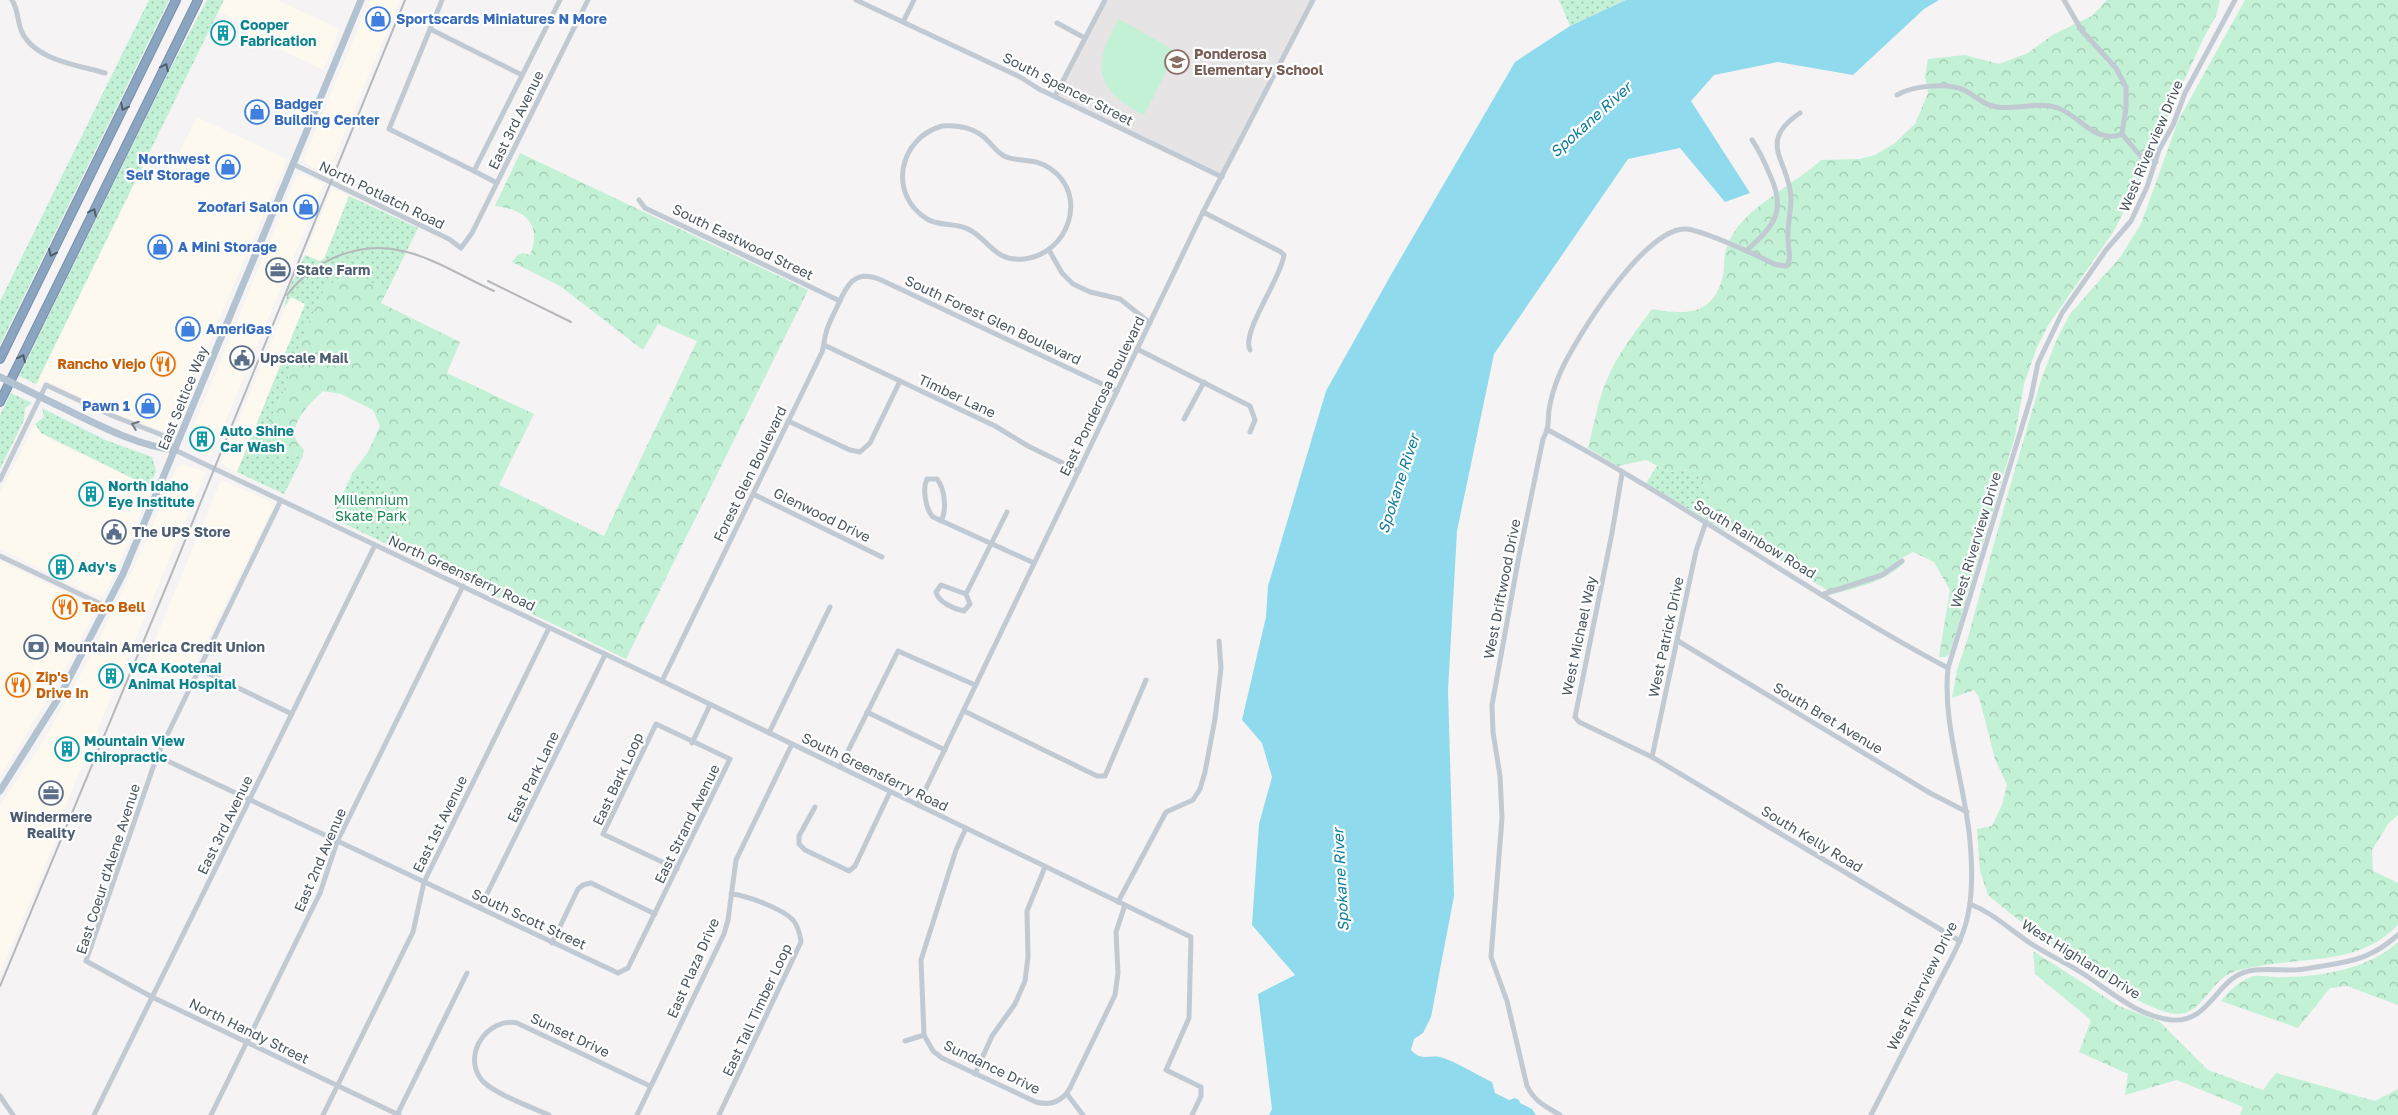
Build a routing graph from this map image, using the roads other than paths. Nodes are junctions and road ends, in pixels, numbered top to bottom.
1 (12, 0) edge
2 (176, 0) edge
3 (198, 0) edge
4 (361, 0) edge
5 (442, 0) edge
6 (560, 0) edge
7 (588, 0) edge
8 (856, 0) edge
9 (914, 0) edge
10 (1105, 0) edge
11 (1313, 0) edge
12 (2064, 0) edge
13 (2235, 0) edge
14 (903, 22) junction
15 (1057, 23) dead end
16 (430, 29) junction
17 (1085, 38) junction
18 (105, 73) dead end
19 (522, 75) junction
20 (1897, 95) dead end
21 (1055, 96) junction
22 (1800, 113) dead end
23 (2122, 134) junction
24 (1752, 140) dead end
25 (2156, 162) junction
26 (293, 164) junction
27 (474, 171) junction
28 (1222, 177) junction
29 (497, 183) junction
30 (639, 200) dead end
31 (1203, 212) junction
32 (461, 248) joint
33 (1049, 250) junction
34 (1746, 251) junction
35 (857, 278) joint
36 (840, 301) junction
37 (1150, 322) junction
38 (824, 345) junction
39 (1137, 349) junction
40 (1250, 350) dead end
41 (0, 359) edge
42 (0, 377) edge
43 (900, 382) junction
44 (1204, 382) junction
45 (1117, 391) junction
46 (0, 402) edge
47 (1184, 419) dead end
48 (788, 421) junction
49 (1548, 430) junction
50 (1250, 432) dead end
51 (175, 450) junction
52 (1079, 471) junction
53 (1622, 474) junction
54 (0, 480) edge
55 (753, 494) junction
56 (281, 500) junction
57 (1007, 512) dead end
58 (941, 521) junction
59 (1706, 522) junction
60 (991, 544) junction
61 (375, 546) junction
62 (0, 556) edge
63 (882, 557) dead end
64 (1902, 560) dead end
65 (1034, 563) junction
66 (463, 586) junction
67 (966, 594) junction
68 (1824, 594) junction
69 (830, 606) dead end
70 (108, 607) junction
71 (549, 628) junction
72 (1219, 641) dead end
73 (1678, 641) junction
74 (605, 655) junction
75 (1948, 668) junction
76 (199, 669) junction
77 (1146, 680) dead end
78 (662, 681) junction
79 (976, 685) junction
80 (710, 705) junction
81 (964, 711) junction
82 (867, 712) junction
83 (292, 714) junction
84 (769, 733) junction
85 (692, 743) junction
86 (792, 744) junction
87 (945, 750) junction
88 (157, 756) junction
89 (1652, 758) junction
90 (840, 767) junction
91 (0, 791) edge
92 (890, 792) junction
93 (250, 800) junction
94 (918, 805) junction
95 (815, 807) dead end
96 (1967, 812) junction
97 (966, 828) junction
98 (338, 842) junction
99 (1045, 867) junction
100 (677, 870) junction
101 (424, 882) junction
102 (731, 894) junction
103 (1118, 902) junction
104 (1970, 904) junction
105 (1125, 905) junction
106 (480, 908) junction
107 (655, 914) junction
108 (2398, 935) edge
109 (1960, 941) junction
110 (552, 943) junction
111 (624, 972) joint
112 (467, 973) dead end
113 (152, 997) junction
114 (924, 1035) junction
115 (905, 1041) dead end
116 (246, 1042) junction
117 (974, 1074) junction
118 (337, 1086) junction
119 (650, 1086) junction
120 (1067, 1094) junction
121 (0, 1096) edge
122 (13, 1115) edge
123 (94, 1115) edge
124 (211, 1115) edge
125 (323, 1115) edge
126 (398, 1115) edge
127 (549, 1115) edge
128 (637, 1115) edge
129 (719, 1115) edge
130 (1083, 1115) edge
131 (1192, 1115) edge
132 (1560, 1115) edge
133 (1871, 1115) edge

1 - 18 street
2 -> 41 highway
46 -> 3 highway
4 - 26 main road, East Seltice Way
5 - 16 street
6 - 19 street
7 - 29 street, East 3rd Avenue
8 - 14 street, South Spencer Street
9 - 14 street
10 - 17 street
11 - 28 street, East Ponderosa Boulevard
12 - 23 street
13 - 25 street, West Riverview Drive
14 - 21 street, South Spencer Street
15 - 17 street
16 - 19 street
16 - 27 street
17 - 21 street
19 - 27 street
20 - 23 street
21 - 28 street, South Spencer Street
22 - 34 street, West Driftwood Drive
23 - 25 street
24 - 34 street
25 - 75 street, West Riverview Drive
26 - 32 street, North Potlatch Road
26 - 51 main road, East Seltice Way
27 - 29 street
28 - 31 street, East Ponderosa Boulevard
29 - 32 street, East 3rd Avenue
30 - 36 street, South Eastwood Street
31 - 37 street, East Ponderosa Boulevard
31 - 40 street
33 - 33 street
33 - 37 street
34 - 49 street, West Driftwood Drive
35 - 36 street, Forest Glen Boulevard
35 - 45 street, South Forest Glen Boulevard
36 - 38 street, Forest Glen Boulevard
37 - 39 street, East Ponderosa Boulevard
38 - 43 street, Timber Lane
38 - 48 street, Forest Glen Boulevard
39 - 44 street
39 - 45 street, East Ponderosa Boulevard
42 - 51 main road, North Greensferry Road, bridge
43 - 48 street
43 - 52 street, Timber Lane
44 - 47 street
44 - 50 street
45 - 52 street, East Ponderosa Boulevard
48 - 55 street, Forest Glen Boulevard
49 - 53 street, South Rainbow Road
49 - 132 street, West Driftwood Drive
51 -> 54 street, North Greensferry Road
51 - 56 street, North Greensferry Road
51 - 70 main road, East Seltice Way
52 - 65 street, East Ponderosa Boulevard
53 - 59 street, South Rainbow Road
53 - 89 street, West Michael Way
55 - 63 street, Glenwood Drive
55 - 78 street, Forest Glen Boulevard
56 - 61 street, North Greensferry Road
56 - 76 street, East Coeur d'Alene Avenue
57 - 60 street
58 - 58 street
58 - 60 street
59 - 68 street, South Rainbow Road
59 - 73 street, West Patrick Drive
60 - 65 street
60 - 67 street
61 - 66 street, North Greensferry Road
61 - 83 street, East 3rd Avenue
62 - 70 street
64 - 68 street
65 - 79 street, East Ponderosa Boulevard
66 - 71 street, North Greensferry Road
66 - 98 street, East 2nd Avenue
67 - 67 street
68 - 75 street, South Rainbow Road
69 - 84 street
70 - 91 main road, East Seltice Way
71 - 74 street, South Greensferry Road
71 - 101 street, East 1st Avenue
72 - 103 street
73 - 89 street, West Patrick Drive
73 - 96 street, South Bret Avenue
74 - 78 street, South Greensferry Road
74 - 106 street, East Park Lane
75 - 96 street, West Riverview Drive
76 - 83 street
76 - 88 street, East Coeur d'Alene Avenue
77 - 81 street
78 - 80 street, South Greensferry Road
79 - 81 street, East Ponderosa Boulevard
79 - 82 street
80 - 84 street, South Greensferry Road
80 - 85 street
81 - 87 street, East Ponderosa Boulevard
82 - 87 street
82 - 90 street
83 - 93 street, East 3rd Avenue
84 - 86 street, South Greensferry Road
85 - 100 street, East Strand Avenue
85 - 100 street, East Bark Loop
86 - 90 street, South Greensferry Road
86 - 102 street, East Plaza Drive
87 - 94 street, East Ponderosa Boulevard
88 - 93 street, South Scott Street
88 - 113 street, East Coeur d'Alene Avenue
89 - 109 street, South Kelly Road
90 - 92 street, South Greensferry Road
92 - 94 street, South Greensferry Road
92 - 95 street
93 - 98 street, South Scott Street
93 - 113 street, East 3rd Avenue
94 - 97 street, South Greensferry Road
96 - 104 street, West Riverview Drive
97 - 99 street, South Greensferry Road
97 - 114 street
98 - 101 street, South Scott Street
98 - 116 street, East 2nd Avenue
99 - 103 street, South Greensferry Road
99 - 117 street
100 - 107 street, East Strand Avenue
101 - 106 street, South Scott Street
101 - 118 street, East 1st Avenue
102 - 119 street, East Plaza Drive
102 - 129 street, East Tall Timber Loop
103 - 105 street, South Greensferry Road
104 - 108 street, West Highland Drive
104 - 109 street, West Riverview Drive
105 - 120 street
105 - 131 street, South Greensferry Road
106 - 110 street, South Scott Street
107 - 110 street
107 - 111 street, East Strand Avenue
109 - 133 street, West Riverview Drive
110 - 111 street, South Scott Street
112 - 126 street
113 - 116 street, North Handy Street
113 - 123 street, East 3rd Avenue
114 - 115 street
114 - 117 street, Sundance Drive
116 - 118 street, North Handy Street
116 - 124 street, East 2nd Avenue
117 - 120 street, Sundance Drive
118 - 125 street, East 1st Avenue
118 - 126 street, North Handy Street
119 - 127 street, Sunset Drive
119 - 128 street, East Plaza Drive
120 - 130 street
121 - 122 street

